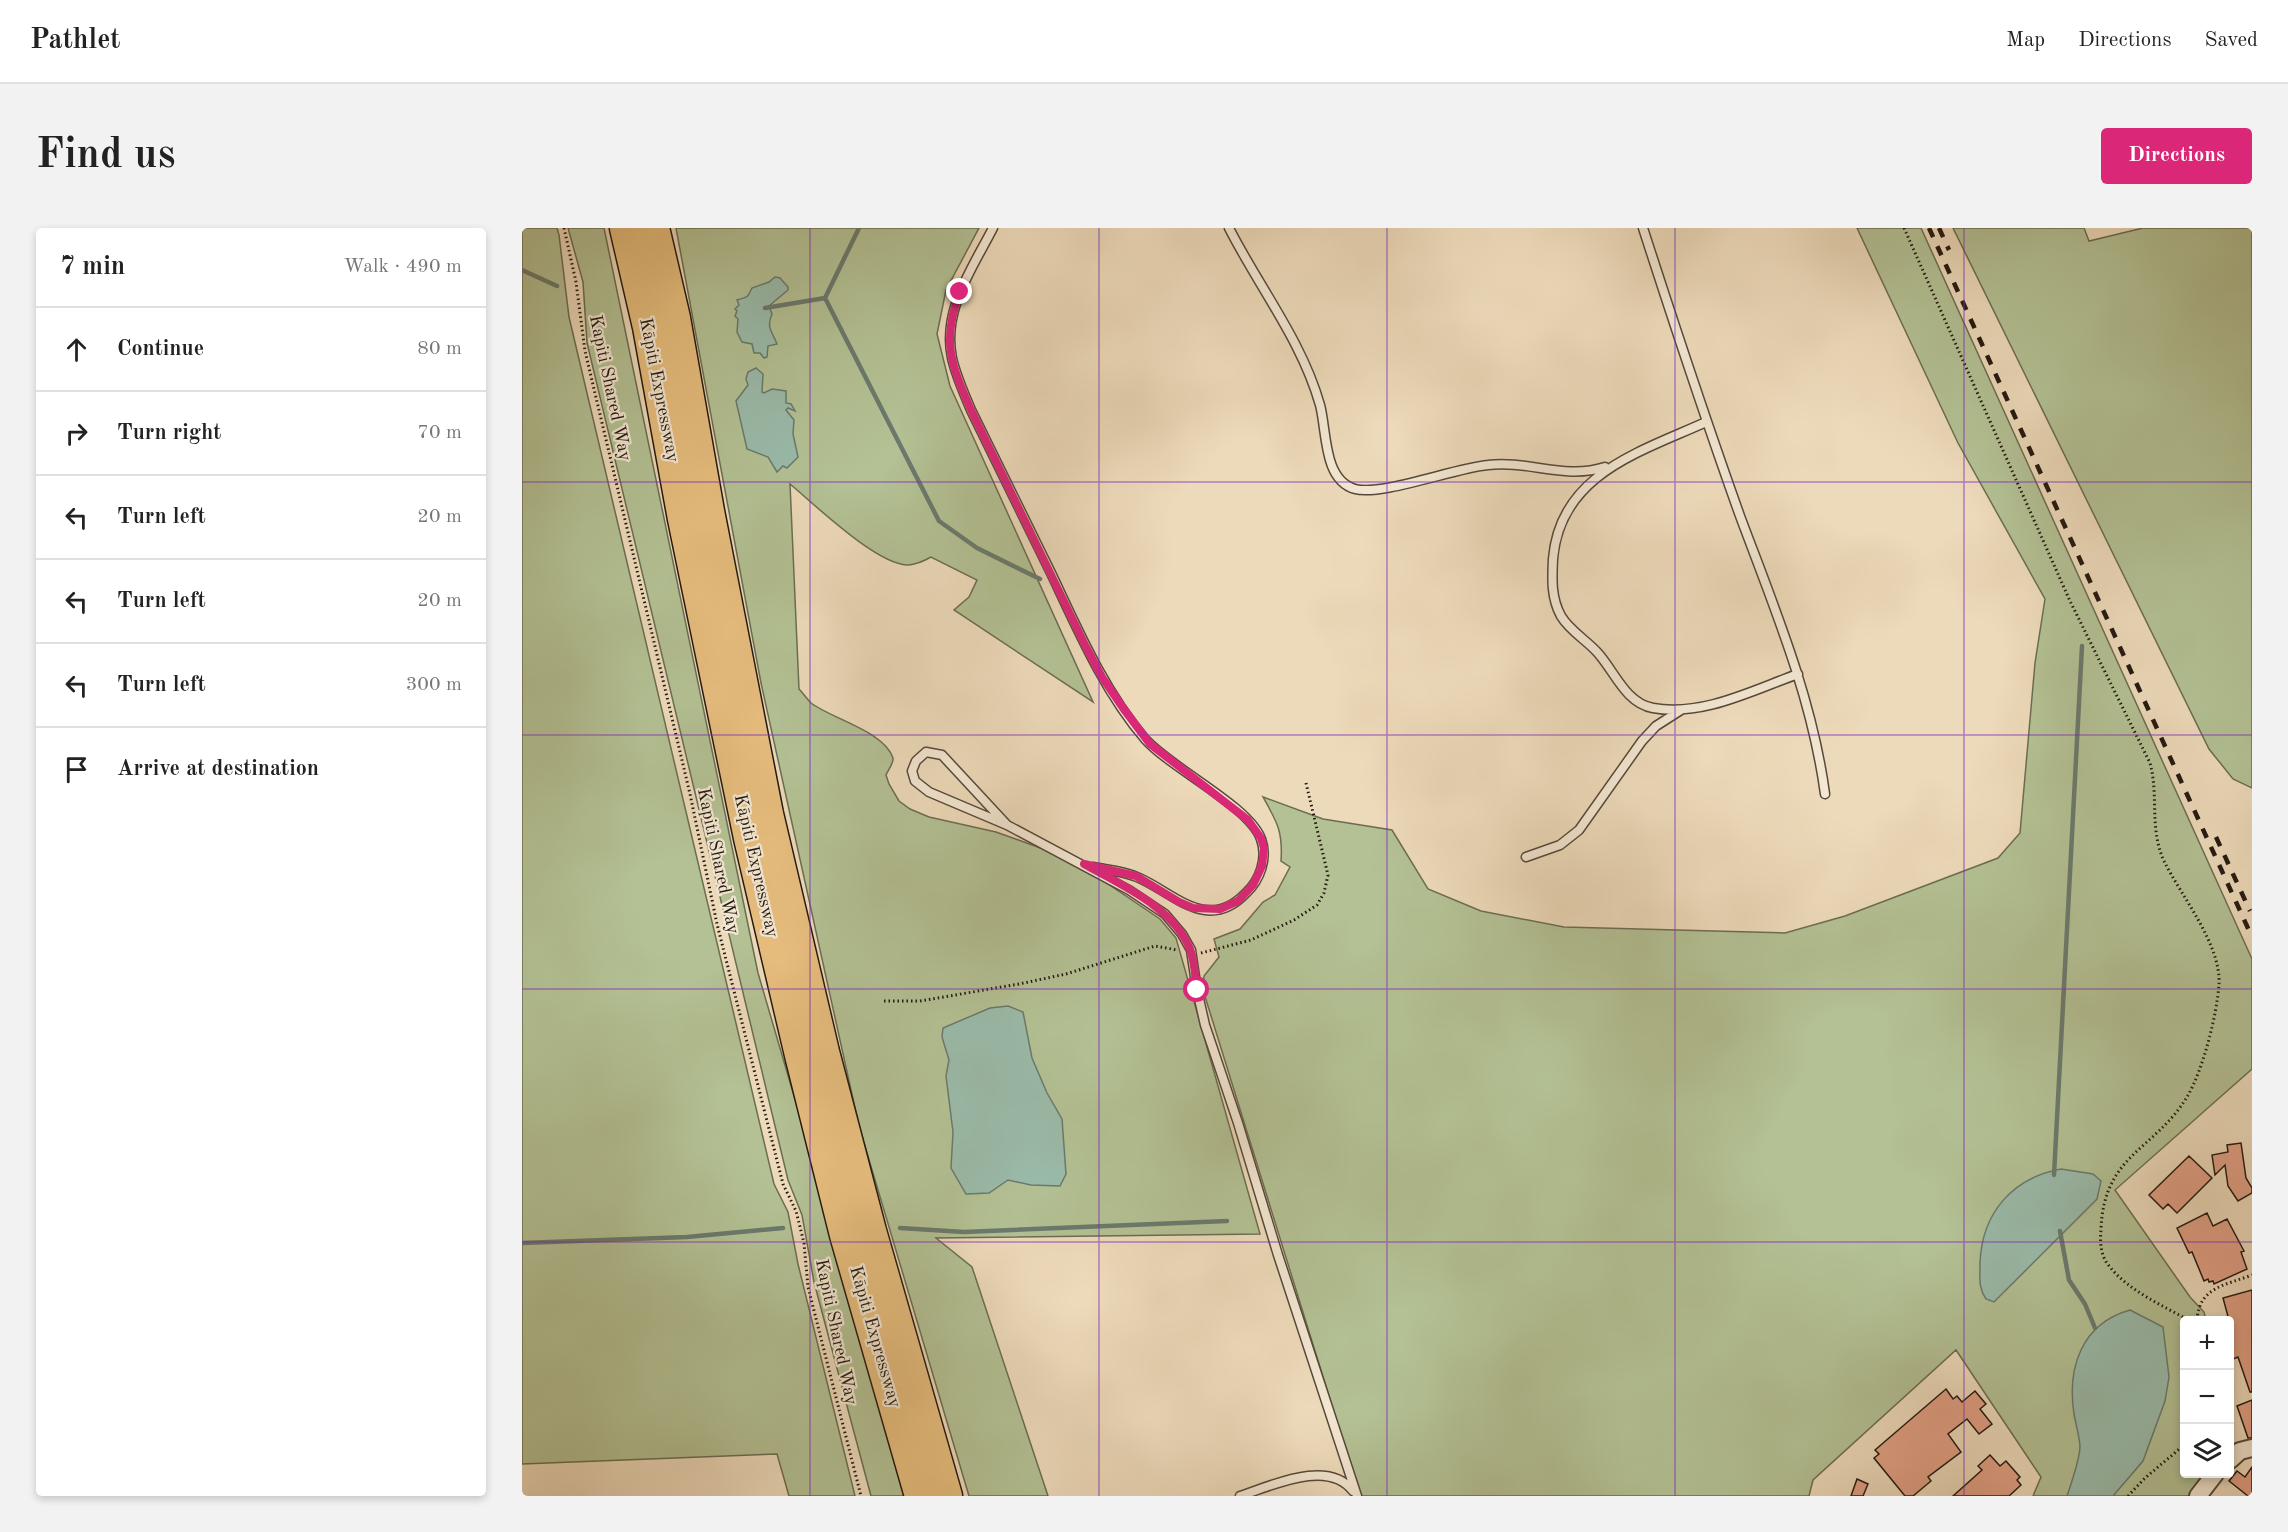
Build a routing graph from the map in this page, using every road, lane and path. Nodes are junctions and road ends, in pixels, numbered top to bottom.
1 (564, 228) edge
2 (625, 228) edge
3 (654, 228) edge
4 (993, 228) edge
5 (1229, 228) edge
6 (1642, 228) edge
7 (1904, 228) edge
8 (1706, 422) junction
9 (1614, 465) junction
10 (1798, 674) junction
11 (1682, 710) junction
12 (1306, 783) dead end
13 (1826, 794) dead end
14 (1007, 825) junction
15 (1526, 857) dead end
16 (1084, 864) junction
17 (1192, 955) junction
18 (884, 1001) dead end
19 (2252, 1275) edge
20 (2181, 1316) edge
21 (2198, 1316) edge
22 (2252, 1448) edge
23 (2180, 1449) edge
24 (2234, 1456) edge
25 (2211, 1478) edge
26 (861, 1496) edge
27 (920, 1496) edge
28 (947, 1496) edge
29 (1240, 1496) edge
30 (1357, 1496) edge
31 (2128, 1496) edge
32 (2198, 1496) edge

1 - 26 path, Kapiti Shared Way
2 - 27 highway, Kāpiti Expressway
3 - 28 highway, Kāpiti Expressway
4 - 16 lane
5 - 9 lane
6 - 8 lane
7 - 20 path
8 - 9 lane
8 - 10 lane
9 - 11 lane
10 - 11 lane
10 - 13 lane
11 - 15 lane
12 - 17 path
14 - 14 lane
14 - 16 lane
16 - 17 lane
17 - 18 path
17 - 30 lane
19 - 21 path
22 - 24 street
23 - 31 path
25 - 32 street
29 - 30 lane

